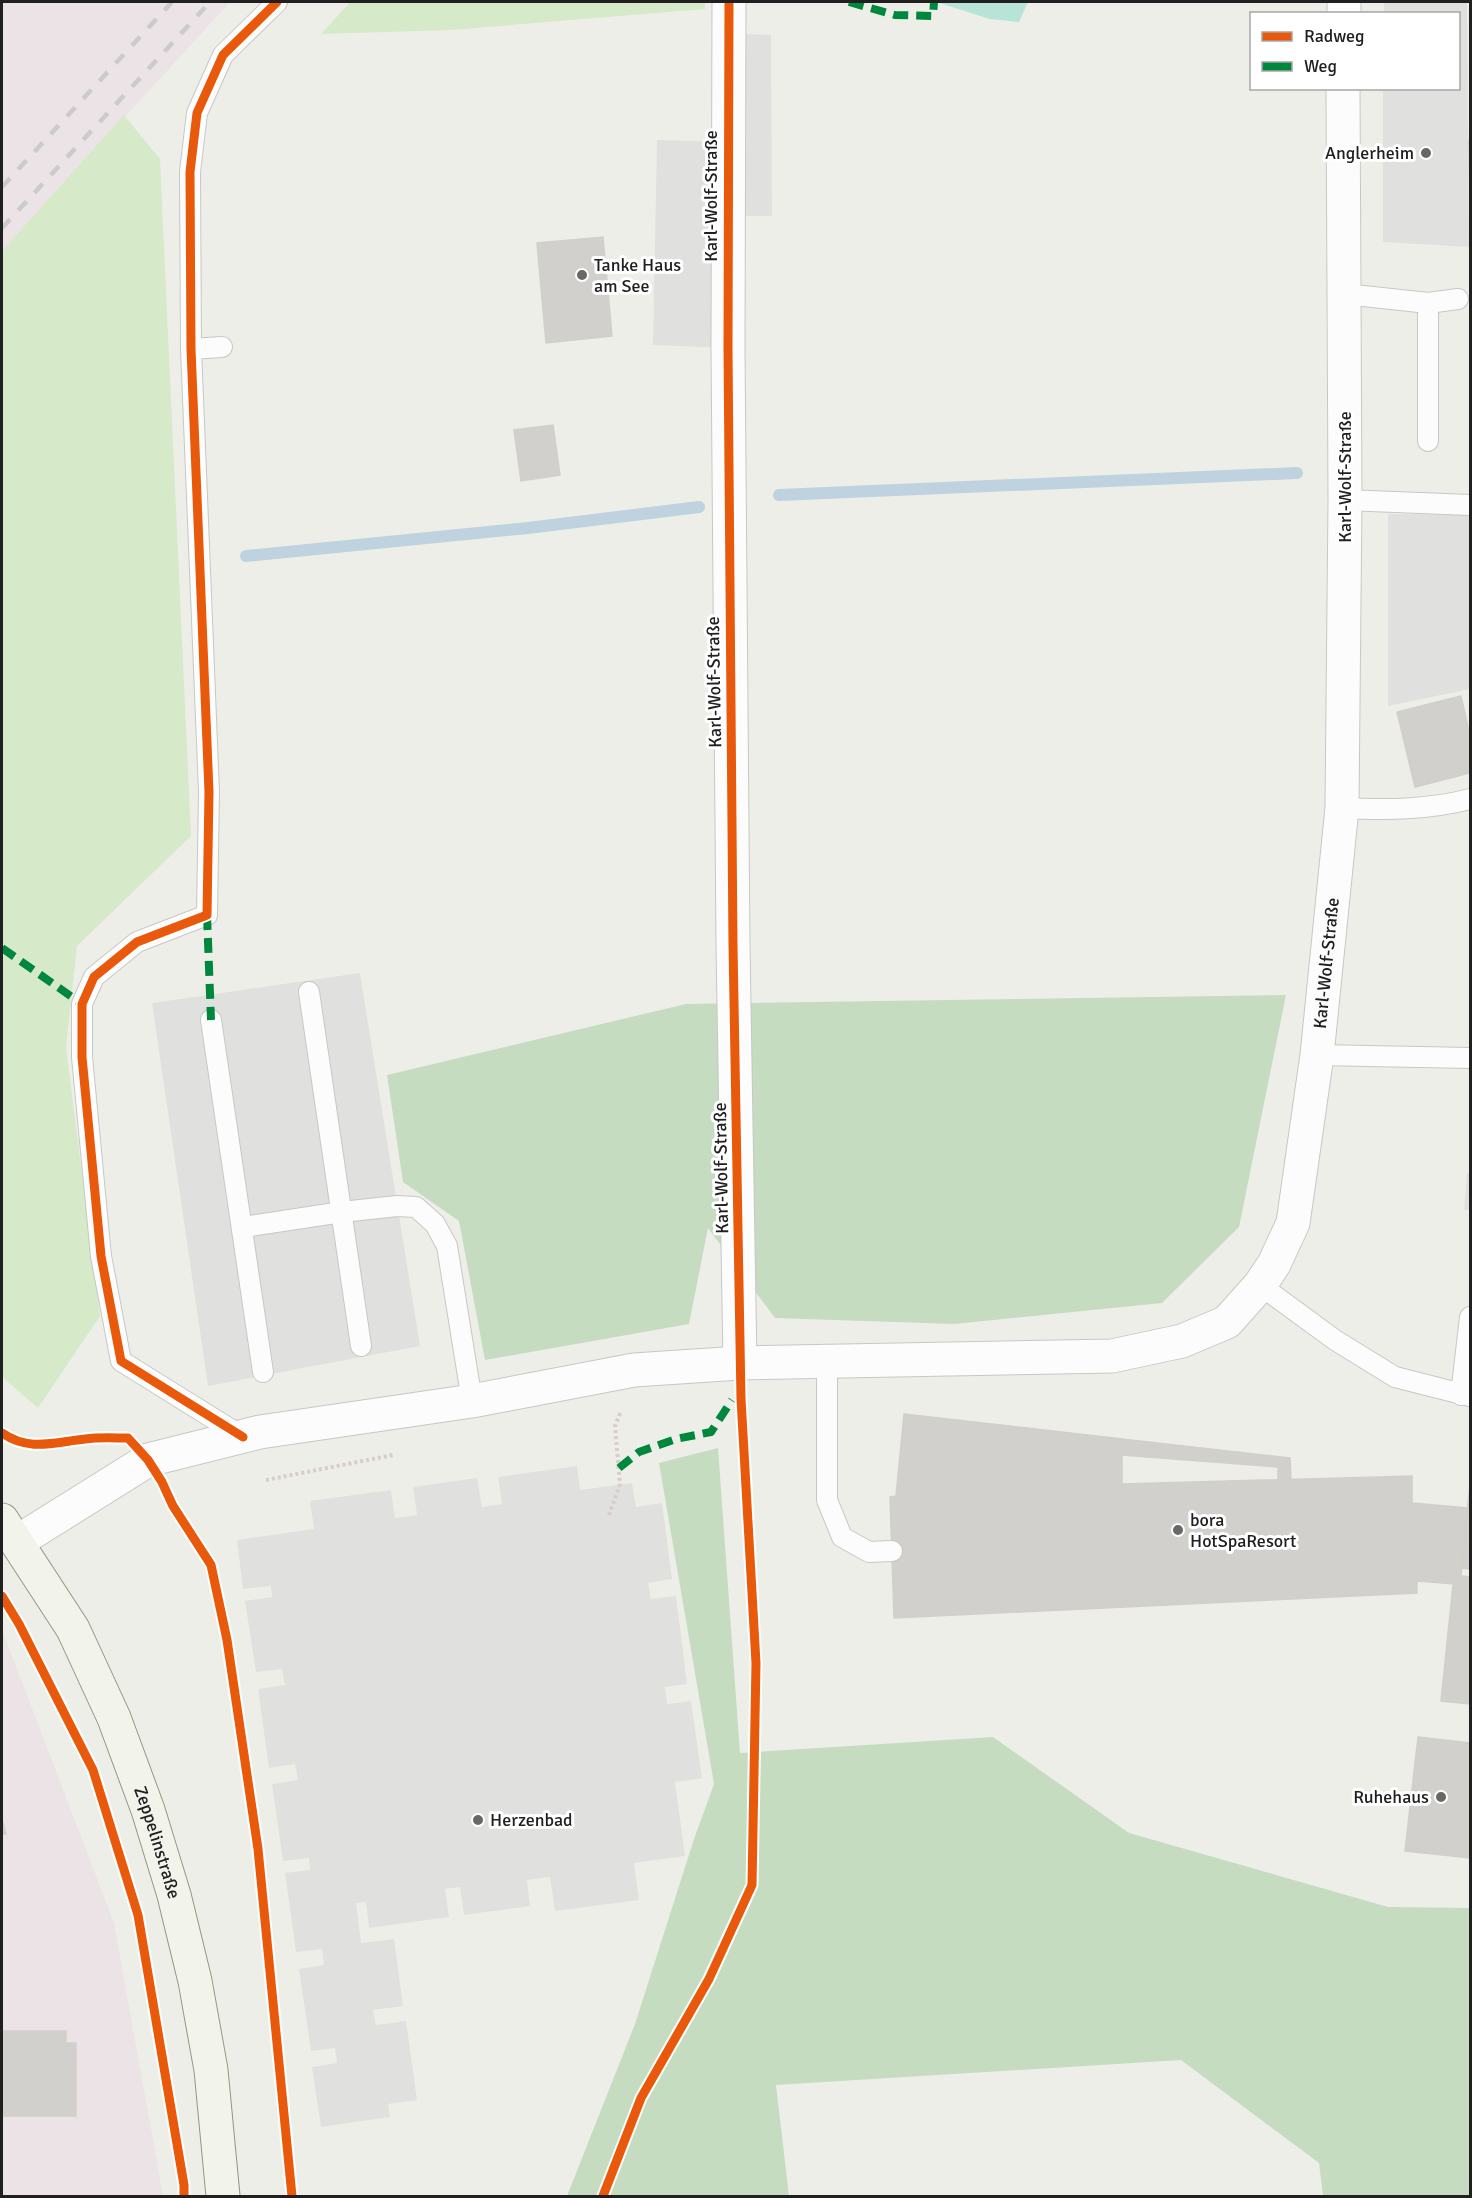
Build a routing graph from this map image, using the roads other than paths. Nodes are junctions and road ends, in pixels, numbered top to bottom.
1 (277, 2) edge
2 (729, 2) edge
3 (1343, 90) edge
4 (1345, 294) junction
5 (1458, 299) dead end
6 (1428, 303) junction
7 (222, 347) dead end
8 (191, 349) junction
9 (1428, 441) dead end
10 (1345, 500) junction
11 (1470, 505) edge
12 (1470, 799) edge
13 (1342, 808) junction
14 (309, 992) dead end
15 (211, 1020) dead end
16 (1317, 1055) junction
17 (1470, 1058) edge
18 (342, 1212) junction
19 (243, 1227) junction
20 (1260, 1285) junction
21 (1470, 1317) edge
22 (362, 1346) dead end
23 (827, 1361) junction
24 (740, 1363) junction
25 (264, 1372) dead end
26 (1466, 1396) edge
27 (472, 1401) junction
28 (243, 1437) junction
29 (9, 1531) edge
30 (892, 1551) dead end
31 (223, 2196) edge

1 - 8 lane
2 - 24 street, Karl-Wolf-Straße
3 - 4 street, Karl-Wolf-Straße
4 - 6 lane
4 - 10 street, Karl-Wolf-Straße
5 - 6 lane
6 - 9 lane
7 - 8 lane
8 - 28 lane
10 - 11 lane
10 - 13 street, Karl-Wolf-Straße
12 - 13 lane
13 - 16 street, Karl-Wolf-Straße
14 - 18 lane
15 - 19 lane
16 - 17 lane
16 - 20 street, Karl-Wolf-Straße
18 - 19 lane
18 - 22 lane
18 - 27 lane
19 - 25 lane
20 - 23 street, Karl-Wolf-Straße
20 - 26 lane
21 - 26 lane
23 - 24 street, Karl-Wolf-Straße
23 - 30 lane
24 - 27 street, Karl-Wolf-Straße
27 - 28 street, Karl-Wolf-Straße
28 - 29 street, Karl-Wolf-Straße
29 - 31 main road, Zeppelinstraße

